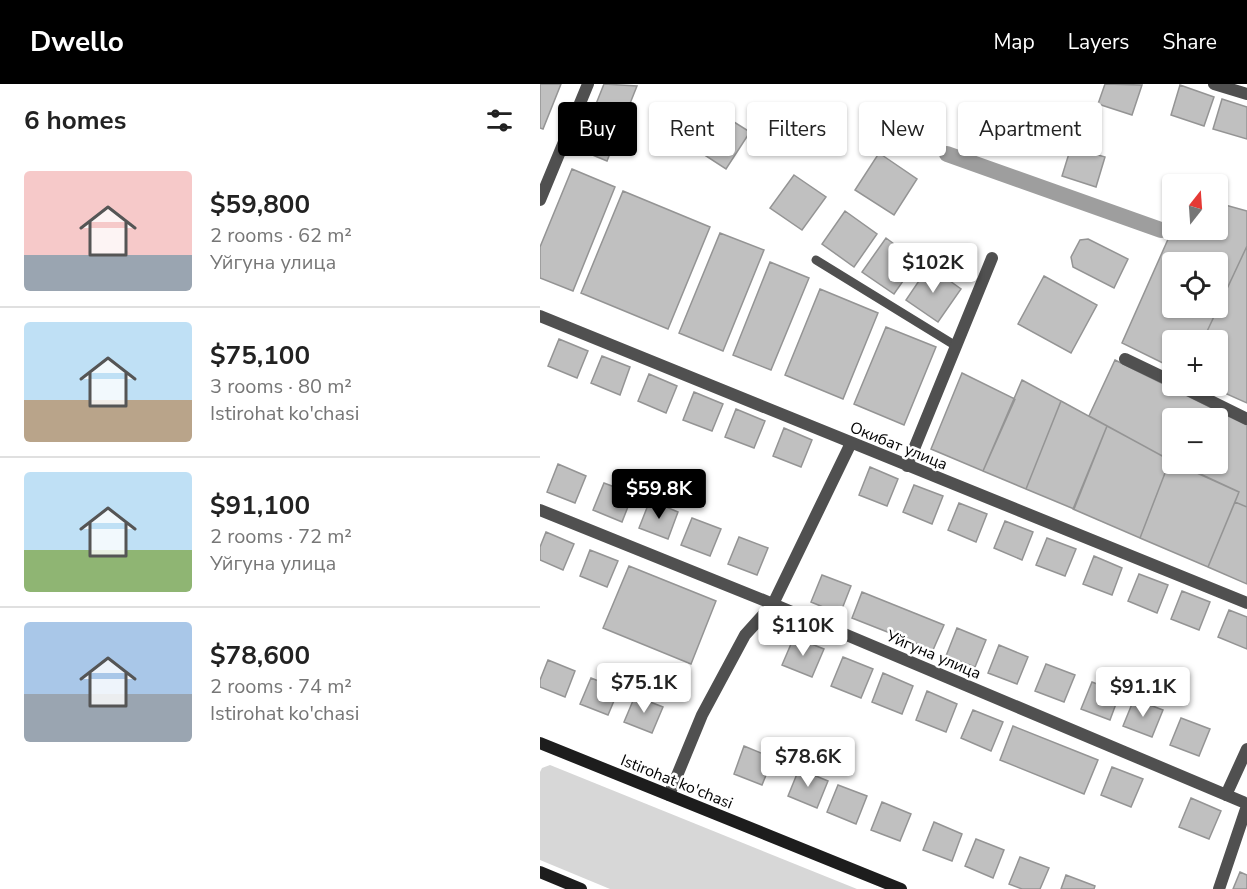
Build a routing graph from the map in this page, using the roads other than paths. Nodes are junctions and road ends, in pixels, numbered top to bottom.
1 (588, 84) edge
2 (1214, 84) edge
3 (1247, 94) edge
4 (540, 200) edge
5 (993, 258) dead end
6 (816, 260) dead end
7 (540, 316) edge
8 (956, 346) junction
9 (1125, 358) dead end
10 (1162, 376) edge
11 (1200, 396) edge
12 (1247, 419) edge
13 (851, 443) junction
14 (907, 466) junction
15 (540, 510) edge
16 (1247, 603) edge
17 (773, 604) junction
18 (540, 744) edge
19 (1247, 749) edge
20 (669, 795) junction
21 (1227, 795) junction
22 (1247, 805) edge
23 (540, 872) edge
24 (581, 889) edge
25 (901, 889) edge
26 (1219, 889) edge

1 - 4 street
2 - 3 street
5 - 8 street
6 - 8 lane
7 - 13 street, Окибат улица
8 - 14 street
9 - 10 street
11 - 12 street
13 - 14 street, Окибат улица
13 - 17 street
14 - 16 street, Окибат улица
15 - 17 street, Уйгуна улица
17 - 20 street
17 - 21 street, Уйгуна улица
18 - 20 main road, Istirohat ko'chasi
19 - 21 street
20 - 25 main road, Istirohat ko'chasi
21 - 22 street, Уйгуна улица
22 - 26 street
23 - 24 main road

